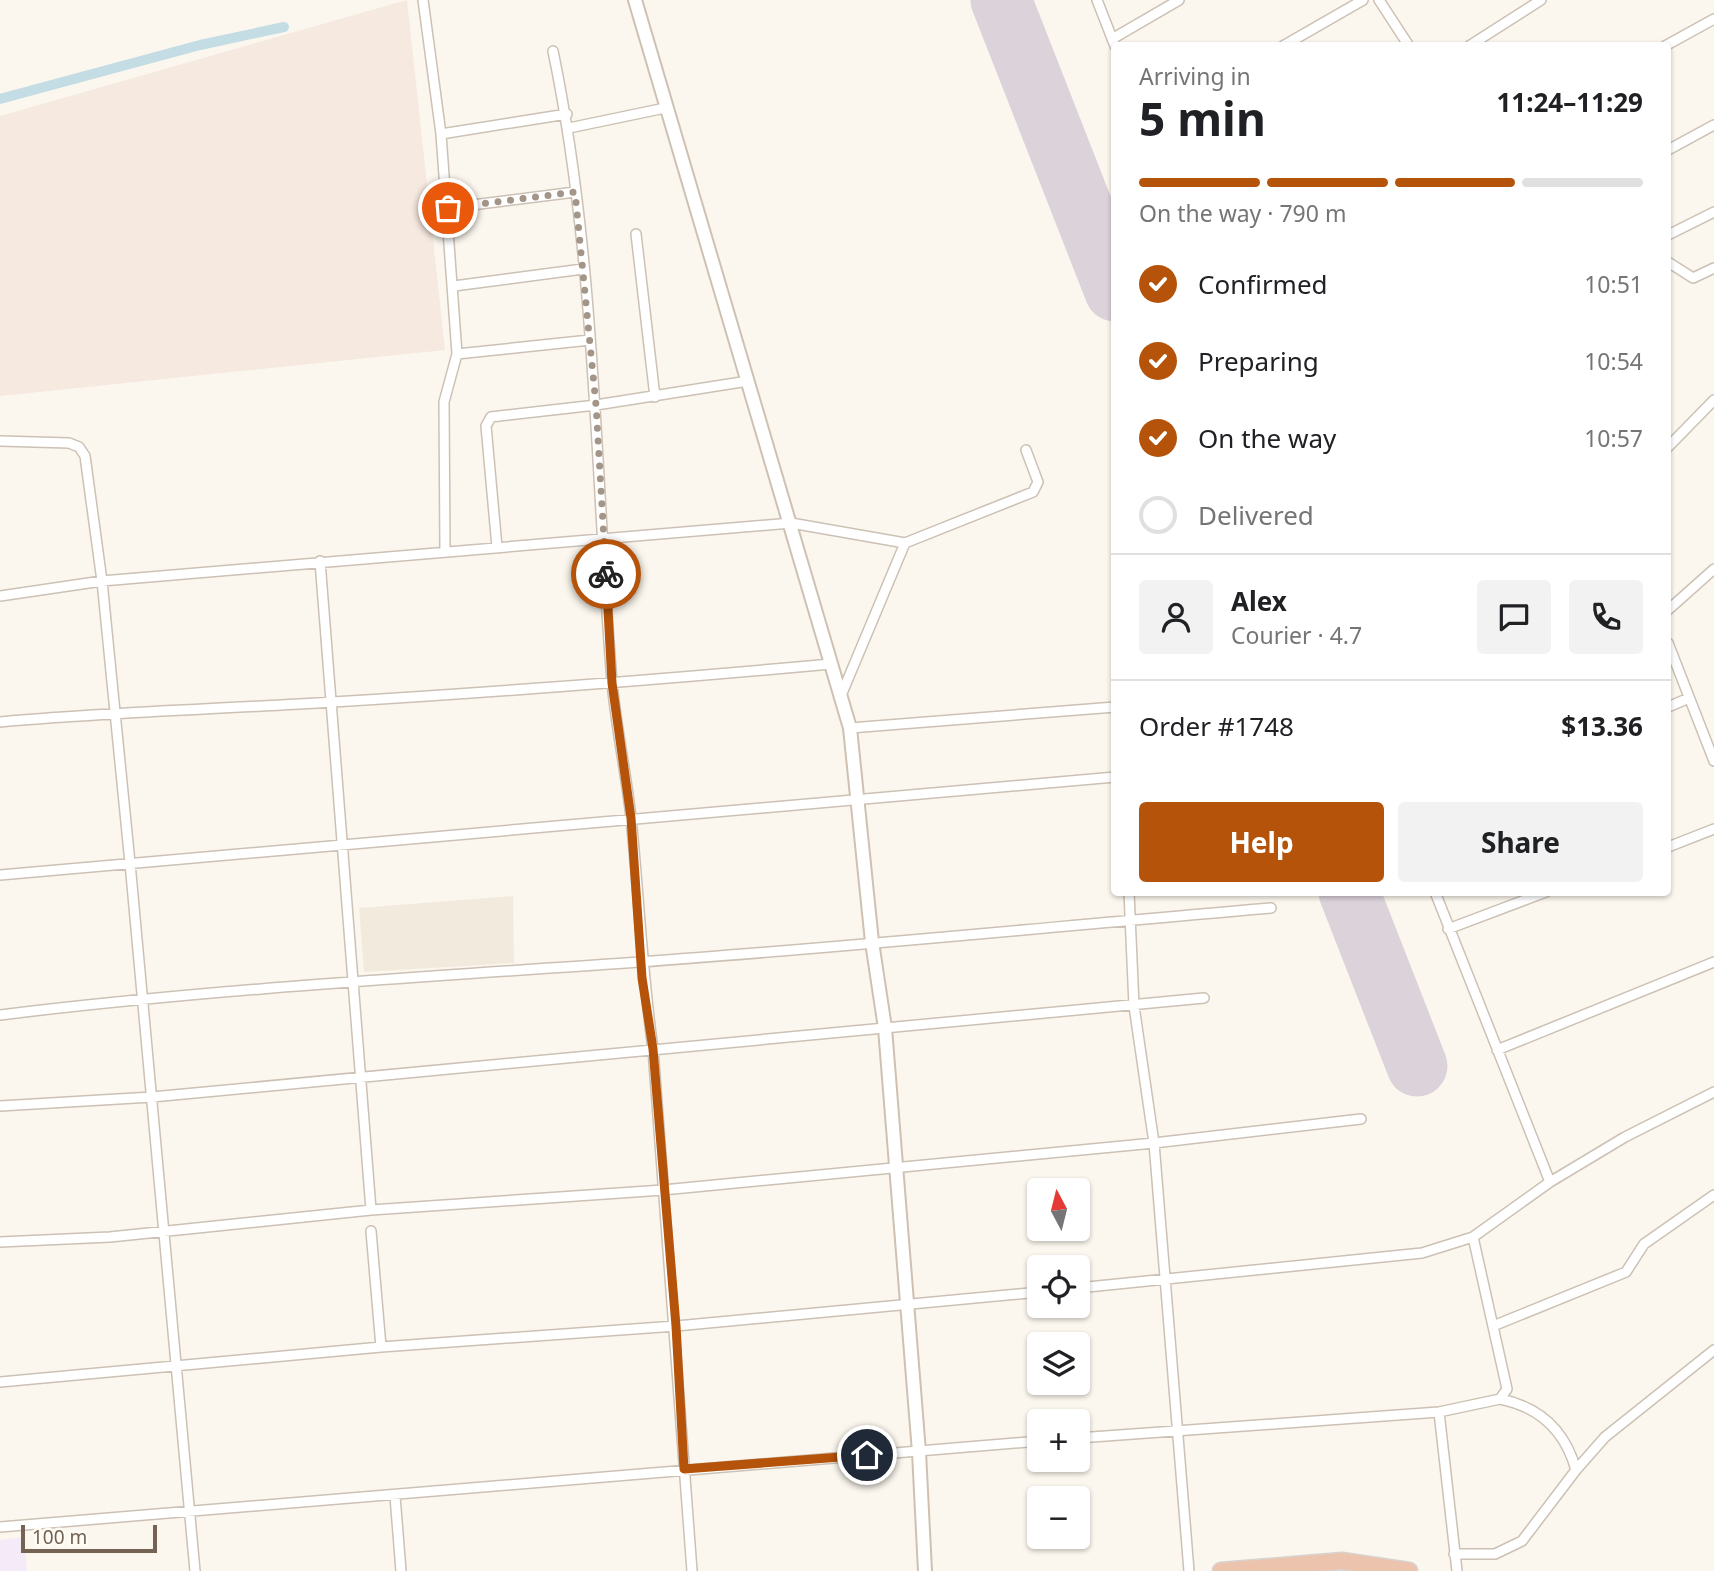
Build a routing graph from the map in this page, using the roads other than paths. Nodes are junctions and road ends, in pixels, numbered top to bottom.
1 (423, 0) edge
2 (635, 0) edge
3 (1097, 0) edge
4 (1179, 0) edge
5 (1363, 0) edge
6 (1379, 0) edge
7 (1541, 0) edge
8 (1714, 19) edge
9 (1113, 42) edge
10 (1290, 42) edge
11 (1406, 42) edge
12 (1475, 42) edge
13 (1671, 43) edge
14 (554, 51) dead end
15 (665, 108) junction
16 (567, 114) junction
17 (1714, 125) edge
18 (569, 128) junction
19 (441, 134) junction
20 (1671, 148) edge
21 (575, 192) junction
22 (448, 208) junction
23 (1714, 212) edge
24 (636, 234) dead end
25 (1671, 234) edge
26 (1671, 262) edge
27 (1714, 268) edge
28 (583, 269) junction
29 (454, 286) junction
30 (590, 340) junction
31 (457, 354) junction
32 (748, 381) junction
33 (655, 397) junction
34 (1714, 400) edge
35 (596, 405) junction
36 (0, 441) edge
37 (1671, 444) edge
38 (1026, 450) dead end
39 (791, 523) junction
40 (604, 540) junction
41 (905, 543) junction
42 (497, 547) junction
43 (445, 551) junction
44 (320, 561) junction
45 (1714, 569) edge
46 (102, 581) junction
47 (0, 596) edge
48 (1671, 607) edge
49 (1671, 651) edge
50 (831, 664) junction
51 (612, 683) junction
52 (840, 698) junction
53 (1689, 698) junction
54 (330, 702) junction
55 (1671, 706) edge
56 (1111, 707) edge
57 (113, 712) junction
58 (0, 722) edge
59 (850, 728) junction
60 (1714, 761) edge
61 (1111, 777) edge
62 (859, 799) junction
63 (631, 818) junction
64 (1714, 829) edge
65 (343, 843) junction
66 (1671, 846) edge
67 (130, 863) junction
68 (0, 875) edge
69 (1129, 896) edge
70 (1436, 896) edge
71 (1535, 896) edge
72 (1271, 908) dead end
73 (1131, 920) junction
74 (1448, 929) junction
75 (872, 942) junction
76 (642, 962) junction
77 (1714, 962) edge
78 (354, 980) junction
79 (143, 998) junction
80 (1203, 998) dead end
81 (1134, 1006) junction
82 (0, 1015) edge
83 (885, 1028) junction
84 (653, 1049) junction
85 (1497, 1050) junction
86 (361, 1076) junction
87 (1714, 1092) edge
88 (152, 1097) junction
89 (0, 1106) edge
90 (1361, 1119) dead end
91 (1154, 1143) junction
92 (894, 1167) junction
93 (1550, 1182) junction
94 (663, 1190) junction
95 (1714, 1195) edge
96 (371, 1210) junction
97 (163, 1231) junction
98 (371, 1231) dead end
99 (1473, 1237) junction
100 (0, 1242) edge
101 (1163, 1279) junction
102 (1090, 1287) edge
103 (1027, 1293) edge
104 (906, 1306) junction
105 (676, 1326) junction
106 (1493, 1326) junction
107 (381, 1347) junction
108 (1714, 1349) edge
109 (177, 1366) junction
110 (0, 1382) edge
111 (1500, 1399) junction
112 (1439, 1412) junction
113 (1176, 1430) junction
114 (1090, 1437) edge
115 (1027, 1442) edge
116 (919, 1452) junction
117 (684, 1469) junction
118 (1576, 1470) junction
119 (395, 1496) junction
120 (191, 1513) junction
121 (0, 1527) edge
122 (1454, 1555) junction
123 (195, 1571) edge
124 (401, 1571) edge
125 (692, 1571) edge
126 (925, 1571) edge
127 (1189, 1571) edge
128 (1221, 1571) edge
129 (1409, 1571) edge
130 (1457, 1571) edge

1 - 19 street
2 - 15 street
3 - 9 street
4 - 9 street
5 - 10 street
6 - 11 street
7 - 12 street
8 - 13 street
14 - 16 street
15 - 18 street
15 - 32 street
16 - 18 street
16 - 19 street
17 - 20 street
18 - 21 street
19 - 22 street
21 - 22 street
21 - 28 street
22 - 29 street
23 - 25 street
24 - 33 street
26 - 27 street
28 - 29 street
28 - 30 street
29 - 31 street
30 - 31 street
30 - 35 street
31 - 43 street
32 - 33 street
32 - 39 street
33 - 35 street
34 - 37 street
35 - 40 street
35 - 42 street
36 - 46 street
38 - 41 street
39 - 40 street
39 - 41 street
39 - 50 street
40 - 42 street
40 - 51 street
41 - 52 street
42 - 43 street
43 - 44 street
44 - 46 street
44 - 54 street
45 - 48 street
46 - 47 street
46 - 57 street
49 - 53 street
50 - 51 street
50 - 52 street
51 - 54 street
51 - 63 street
52 - 59 street
53 - 55 street
53 - 60 street
54 - 57 street
54 - 65 street
56 - 59 street
57 - 58 street
57 - 67 street
59 - 62 street
61 - 62 street
62 - 63 street
62 - 75 street
63 - 65 street
63 - 76 street
64 - 66 street
65 - 67 street
65 - 78 street
67 - 68 street
67 - 79 street
69 - 73 street
70 - 74 street
71 - 74 street
72 - 73 street
73 - 75 street
73 - 81 street
74 - 85 street
75 - 76 street
75 - 83 street
76 - 78 street
76 - 84 street
77 - 85 street
78 - 79 street
78 - 86 street
79 - 82 street
79 - 88 street
80 - 81 street
81 - 83 street
81 - 91 street
83 - 84 street
83 - 92 street
84 - 86 street
84 - 94 street
85 - 93 street
86 - 88 street
86 - 96 street
87 - 93 street
88 - 89 street
88 - 97 street
90 - 91 street
91 - 92 street
91 - 101 street
92 - 94 street
92 - 104 street
93 - 99 street
94 - 96 street
94 - 105 street
95 - 106 street
96 - 97 street
97 - 100 street
97 - 109 street
98 - 107 street
99 - 101 street
99 - 106 street
101 - 102 street
101 - 113 street
103 - 104 street
104 - 105 street
104 - 116 street
105 - 107 street
105 - 117 street
106 - 111 street
107 - 109 street
108 - 118 street
109 - 110 street
109 - 120 street
111 - 112 street
111 - 118 street
112 - 113 street
112 - 122 street
113 - 114 street
113 - 127 street
115 - 116 street
116 - 117 street
116 - 126 street
117 - 119 street
117 - 125 street
118 - 122 street
119 - 120 street
119 - 124 street
120 - 121 street
120 - 123 street
122 - 130 street
128 - 129 highway

